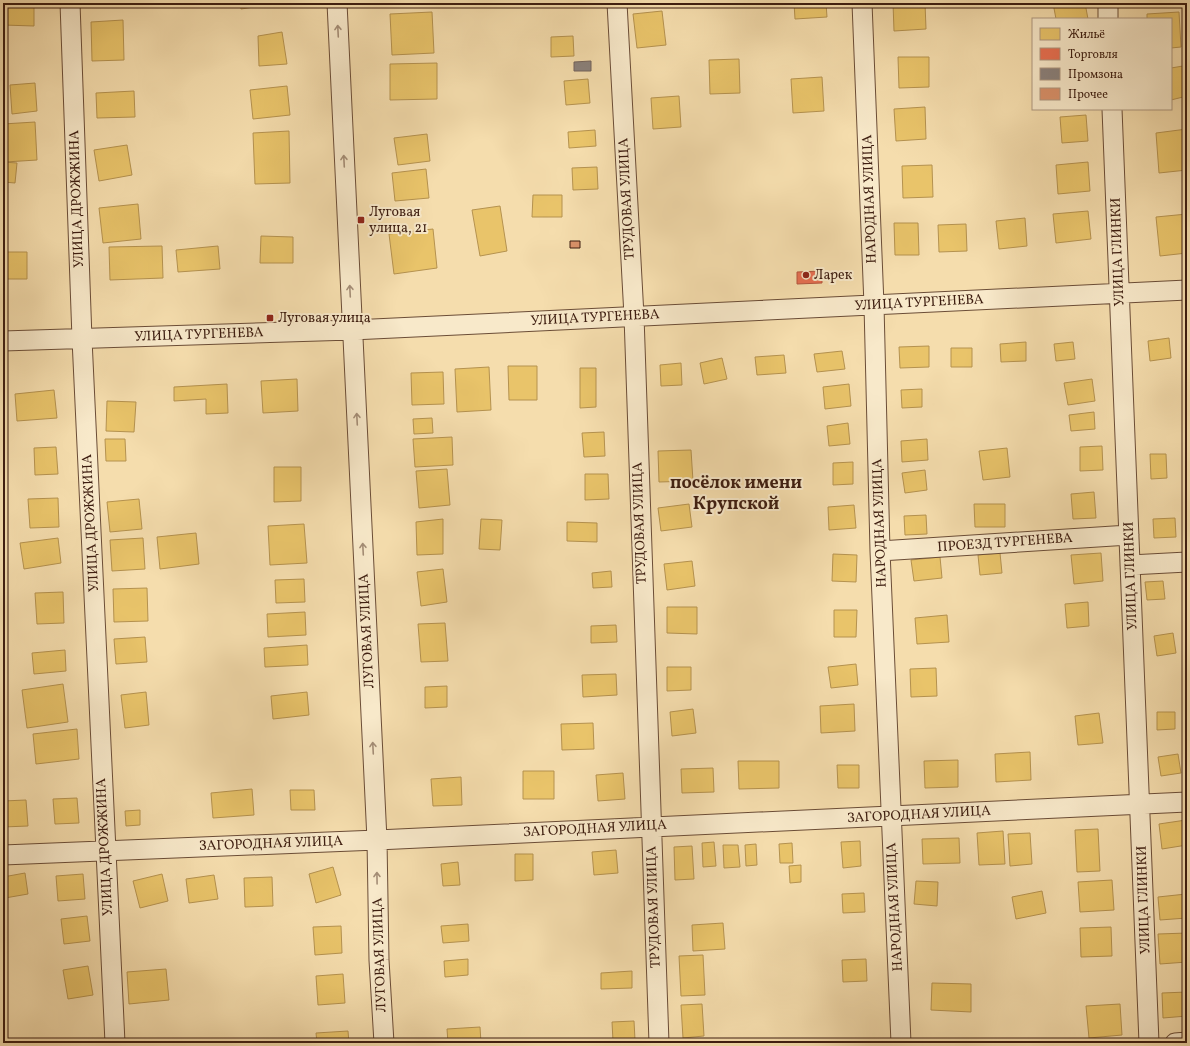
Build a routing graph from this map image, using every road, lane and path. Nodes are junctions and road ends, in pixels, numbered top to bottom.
1 (70, 3) edge
2 (336, 3) edge
3 (617, 3) edge
4 (862, 3) edge
5 (1108, 3) edge
6 (1108, 18) edge
7 (1112, 110) edge
8 (1187, 290) edge
9 (1119, 293) junction
10 (874, 305) junction
11 (634, 316) junction
12 (352, 330) junction
13 (82, 339) junction
14 (3, 341) edge
15 (1129, 535) junction
16 (880, 551) junction
17 (1187, 562) edge
18 (1130, 565) junction
19 (1187, 802) edge
20 (1140, 804) junction
21 (891, 816) junction
22 (651, 826) junction
23 (377, 840) junction
24 (105, 851) junction
25 (3, 855) edge
26 (1187, 1042) edge
27 (114, 1043) edge
28 (384, 1043) edge
29 (658, 1043) edge
30 (901, 1043) edge
31 (1149, 1043) edge
32 (1176, 1043) edge

1 - 13 street, УЛИЦА ДРОЖЖИНА
12 -> 2 street, ЛУГОВАЯ УЛИЦА
3 - 11 street, ТРУДОВАЯ УЛИЦА
4 - 10 street, НАРОДНАЯ УЛИЦА
5 - 6 street
7 - 9 street, УЛИЦА ГЛИНКИ
8 - 9 street, УЛИЦА ТУРГЕНЕВА
9 - 10 street, УЛИЦА ТУРГЕНЕВА
9 - 15 street, УЛИЦА ГЛИНКИ
10 - 11 street, УЛИЦА ТУРГЕНЕВА
10 - 16 street, НАРОДНАЯ УЛИЦА
11 - 12 street, УЛИЦА ТУРГЕНЕВА
11 - 22 street, ТРУДОВАЯ УЛИЦА
12 - 13 street, УЛИЦА ТУРГЕНЕВА
23 -> 12 street, ЛУГОВАЯ УЛИЦА
13 - 14 street, УЛИЦА ТУРГЕНЕВА
13 - 24 street, УЛИЦА ДРОЖЖИНА
15 - 16 street, ПРОЕЗД ТУРГЕНЕВА
15 - 18 street, УЛИЦА ГЛИНКИ
16 - 21 street, НАРОДНАЯ УЛИЦА
17 - 18 street
18 - 20 street, УЛИЦА ГЛИНКИ
19 - 20 street, ЗАГОРОДНАЯ УЛИЦА
20 - 21 street, ЗАГОРОДНАЯ УЛИЦА
20 - 31 street, УЛИЦА ГЛИНКИ
21 - 22 street, ЗАГОРОДНАЯ УЛИЦА
21 - 30 street, НАРОДНАЯ УЛИЦА
22 - 23 street, ЗАГОРОДНАЯ УЛИЦА
22 - 29 street, ТРУДОВАЯ УЛИЦА
23 - 24 street, ЗАГОРОДНАЯ УЛИЦА
28 -> 23 street, ЛУГОВАЯ УЛИЦА
24 - 25 street, ЗАГОРОДНАЯ УЛИЦА
24 - 27 street, УЛИЦА ДРОЖЖИНА
26 - 32 street

